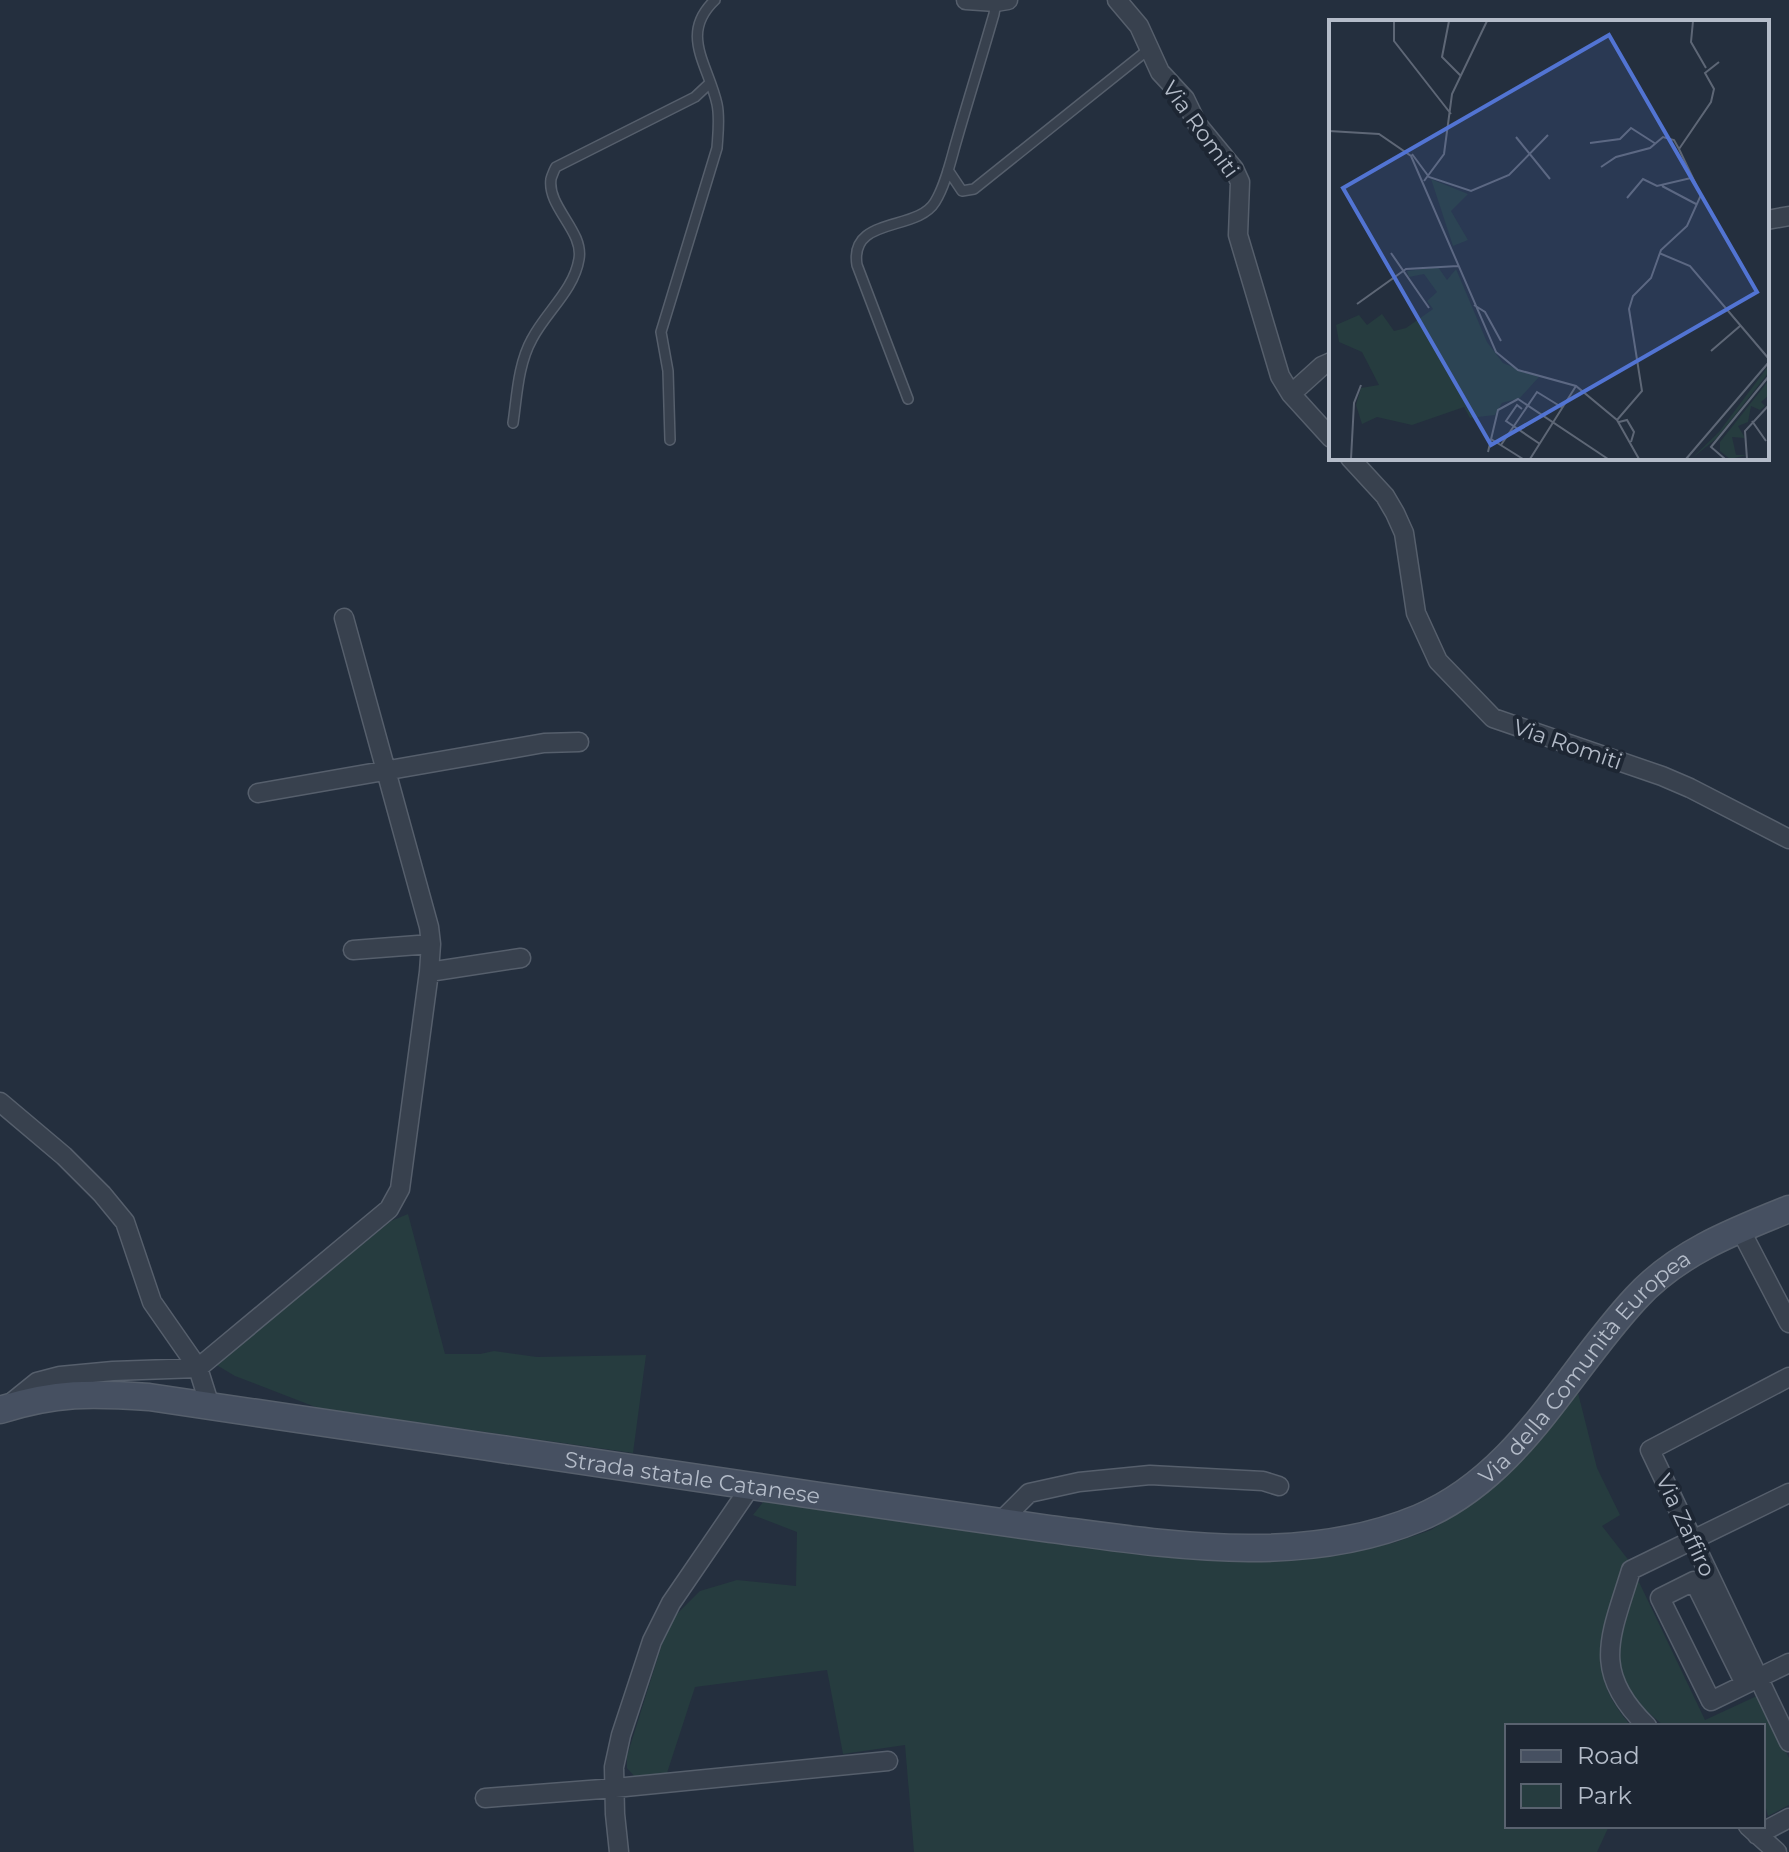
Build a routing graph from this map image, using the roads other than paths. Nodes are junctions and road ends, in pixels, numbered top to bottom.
1 (715, 0) edge
2 (966, 0) edge
3 (1117, 0) edge
4 (1002, 1) edge
5 (1149, 49) junction
6 (710, 83) junction
7 (948, 170) junction
8 (1789, 216) edge
9 (1769, 220) edge
10 (1329, 363) edge
11 (1291, 394) junction
12 (908, 399) dead end
13 (513, 423) dead end
14 (1329, 436) edge
15 (670, 440) dead end
16 (1352, 460) edge
17 (344, 618) dead end
18 (579, 742) dead end
19 (387, 771) junction
20 (258, 793) dead end
21 (1789, 839) edge
22 (431, 944) junction
23 (353, 950) dead end
24 (521, 958) dead end
25 (429, 972) junction
26 (0, 1102) edge
27 (1789, 1209) edge
28 (1740, 1229) junction
29 (1789, 1323) edge
30 (198, 1368) junction
31 (1789, 1377) edge
32 (210, 1406) junction
33 (3, 1409) edge
34 (751, 1486) junction
35 (1279, 1486) dead end
36 (1789, 1493) edge
37 (1000, 1522) junction
38 (1385, 1530) joint
39 (1693, 1540) junction
40 (1789, 1663) edge
41 (1751, 1681) junction
42 (1645, 1724) edge
43 (1789, 1742) edge
44 (888, 1761) dead end
45 (615, 1788) junction
46 (485, 1798) dead end
47 (1789, 1818) edge
48 (1765, 1826) edge
49 (1753, 1830) edge
50 (619, 1852) edge
51 (1777, 1852) edge

1 - 6 lane
2 - 4 street
3 - 5 street, Via Romiti
4 - 7 lane
5 - 7 lane
5 - 11 street, Via Romiti
6 - 13 lane
6 - 15 lane
7 - 12 lane
8 - 9 street
10 - 11 street
11 - 14 street, Via Romiti
16 - 21 street, Via Romiti
17 - 19 street
18 - 19 street
19 - 20 street
19 - 22 street
22 - 23 street
22 - 25 street
24 - 25 street
25 - 30 street
26 - 30 street
27 - 28 main road, Via della Comunità Europea
28 - 29 street
28 - 38 main road, Via della Comunità Europea
30 - 32 street
30 - 33 street
31 - 39 street, Via Zaffiro
32 - 33 main road, Strada statale Catanese
32 - 34 main road, Strada statale Catanese
34 - 37 main road, Strada statale Catanese
34 - 45 street
35 - 37 street
36 - 39 street
37 - 38 main road, Strada statale Catanese
39 - 41 street, Via Zaffiro
39 - 42 street
40 - 41 street
41 - 41 street
41 - 43 street, Via Zaffiro
44 - 45 street
45 - 46 street
45 - 50 street
47 - 48 street
49 - 51 street

